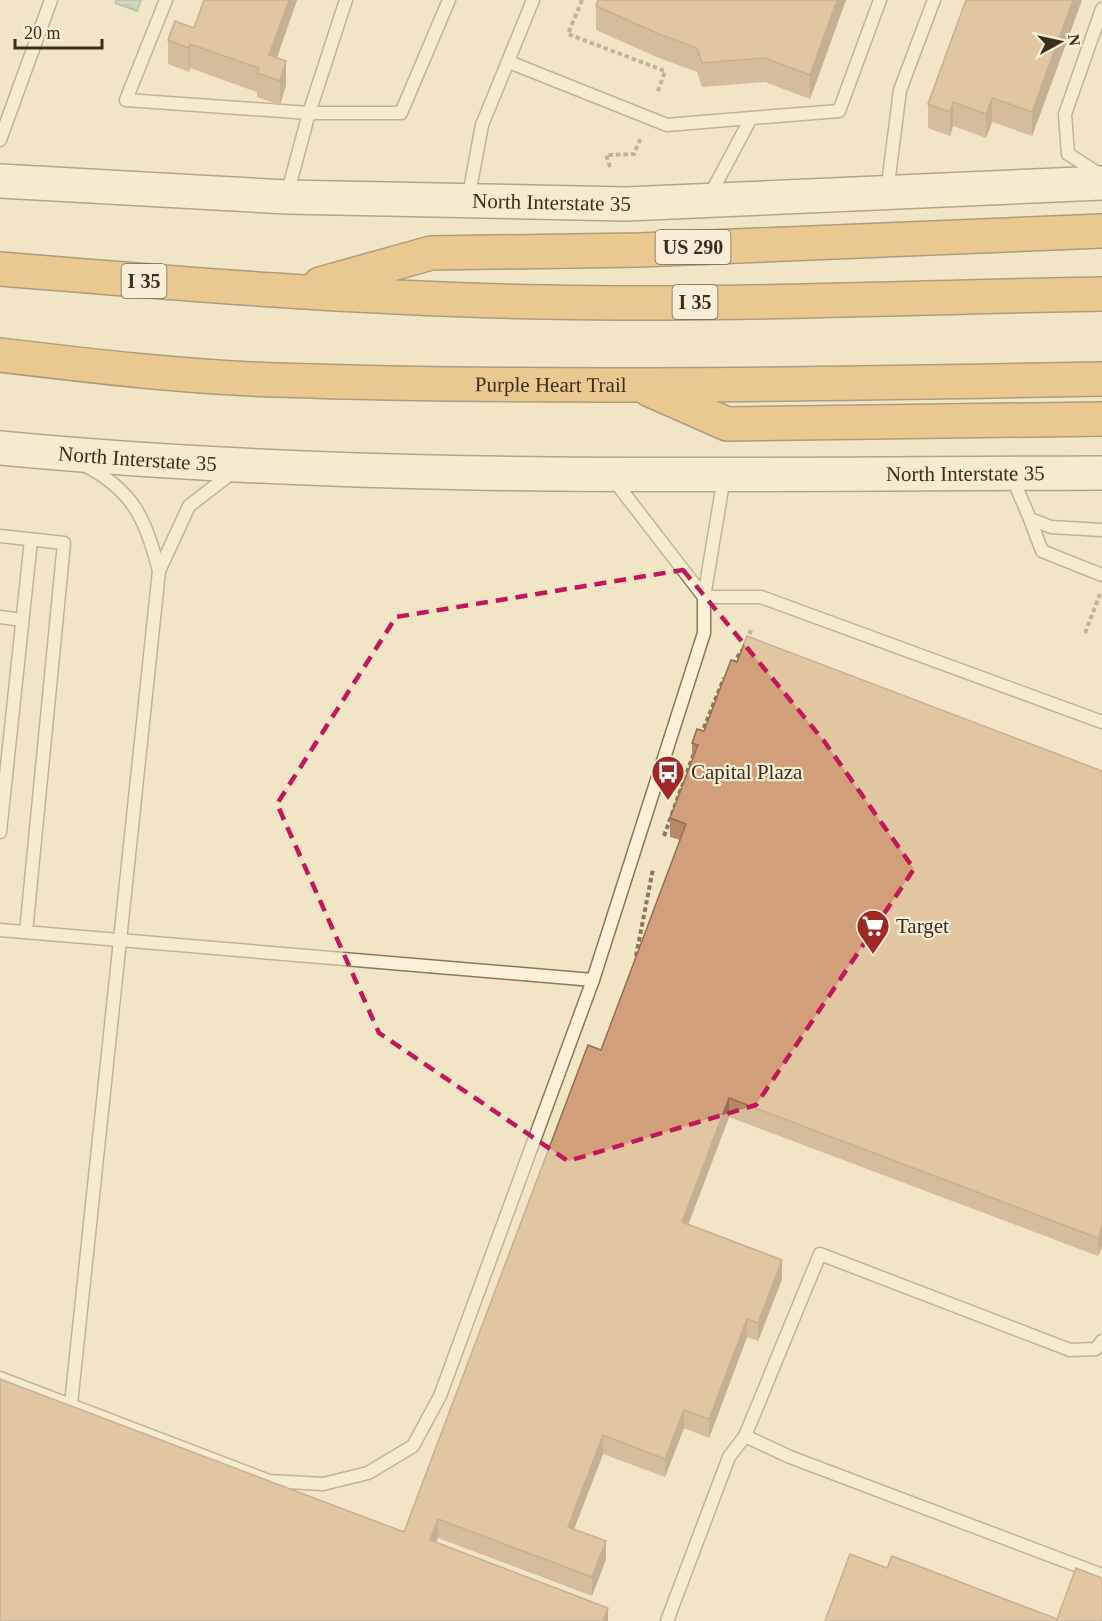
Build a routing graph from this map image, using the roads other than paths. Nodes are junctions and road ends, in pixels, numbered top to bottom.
1 (51, 0) edge
2 (166, 0) edge
3 (346, 0) edge
4 (449, 0) edge
5 (533, 0) edge
6 (880, 0) edge
7 (934, 0) edge
8 (1102, 9) edge
9 (509, 62) junction
10 (309, 113) junction
11 (751, 118) junction
12 (0, 140) edge
13 (1102, 176) edge
14 (0, 181) edge
15 (1102, 183) edge
16 (887, 193) junction
17 (286, 197) junction
18 (707, 200) junction
19 (468, 201) junction
20 (1102, 231) edge
21 (0, 269) edge
22 (289, 293) junction
23 (1102, 294) edge
24 (0, 355) edge
25 (1102, 380) edge
26 (640, 386) junction
27 (1102, 419) edge
28 (0, 448) edge
29 (62, 454) junction
30 (243, 465) junction
31 (1010, 473) junction
32 (1102, 473) edge
33 (609, 474) junction
34 (725, 475) junction
35 (1030, 519) junction
36 (1102, 530) edge
37 (0, 536) edge
38 (31, 540) junction
39 (159, 571) junction
40 (1102, 575) edge
41 (704, 597) junction
42 (0, 617) edge
43 (22, 620) junction
44 (1102, 722) edge
45 (0, 832) edge
46 (0, 930) edge
47 (26, 932) junction
48 (120, 940) junction
49 (593, 980) junction
50 (1102, 1341) edge
51 (0, 1378) edge
52 (71, 1404) junction
53 (745, 1436) junction
54 (1102, 1575) edge
55 (667, 1621) edge

1 - 12 lane
2 - 10 lane
3 - 10 lane
4 - 10 lane
5 - 9 lane
6 - 11 lane
7 - 16 lane
8 - 13 lane
9 - 11 lane
9 - 19 lane
10 - 17 lane
11 - 18 lane
14 - 17 main road, North Interstate 35
15 - 16 main road, North Interstate 35
16 - 18 main road, North Interstate 35
17 - 19 main road, North Interstate 35
18 - 19 main road, North Interstate 35
20 - 22 highway, US 290
21 - 22 highway, I 35
22 - 23 highway, I 35
24 - 26 highway, Purple Heart Trail
25 - 26 highway, Purple Heart Trail
26 - 27 highway
28 - 29 main road, North Interstate 35
29 - 30 main road, North Interstate 35
29 - 39 lane
30 - 33 main road, North Interstate 35
30 - 39 lane
31 - 32 main road, North Interstate 35
31 - 34 main road, North Interstate 35
31 - 35 lane
33 - 34 main road, North Interstate 35
33 - 41 lane
34 - 41 lane
35 - 36 lane
35 - 40 lane
37 - 38 lane
38 - 43 lane
38 - 47 lane
39 - 48 lane
41 - 44 lane
41 - 49 lane
42 - 43 lane
43 - 45 lane
46 - 47 lane
47 - 48 lane
48 - 49 lane
48 - 52 lane
49 - 52 lane
50 - 53 lane
51 - 52 lane
53 - 54 lane
53 - 55 lane

